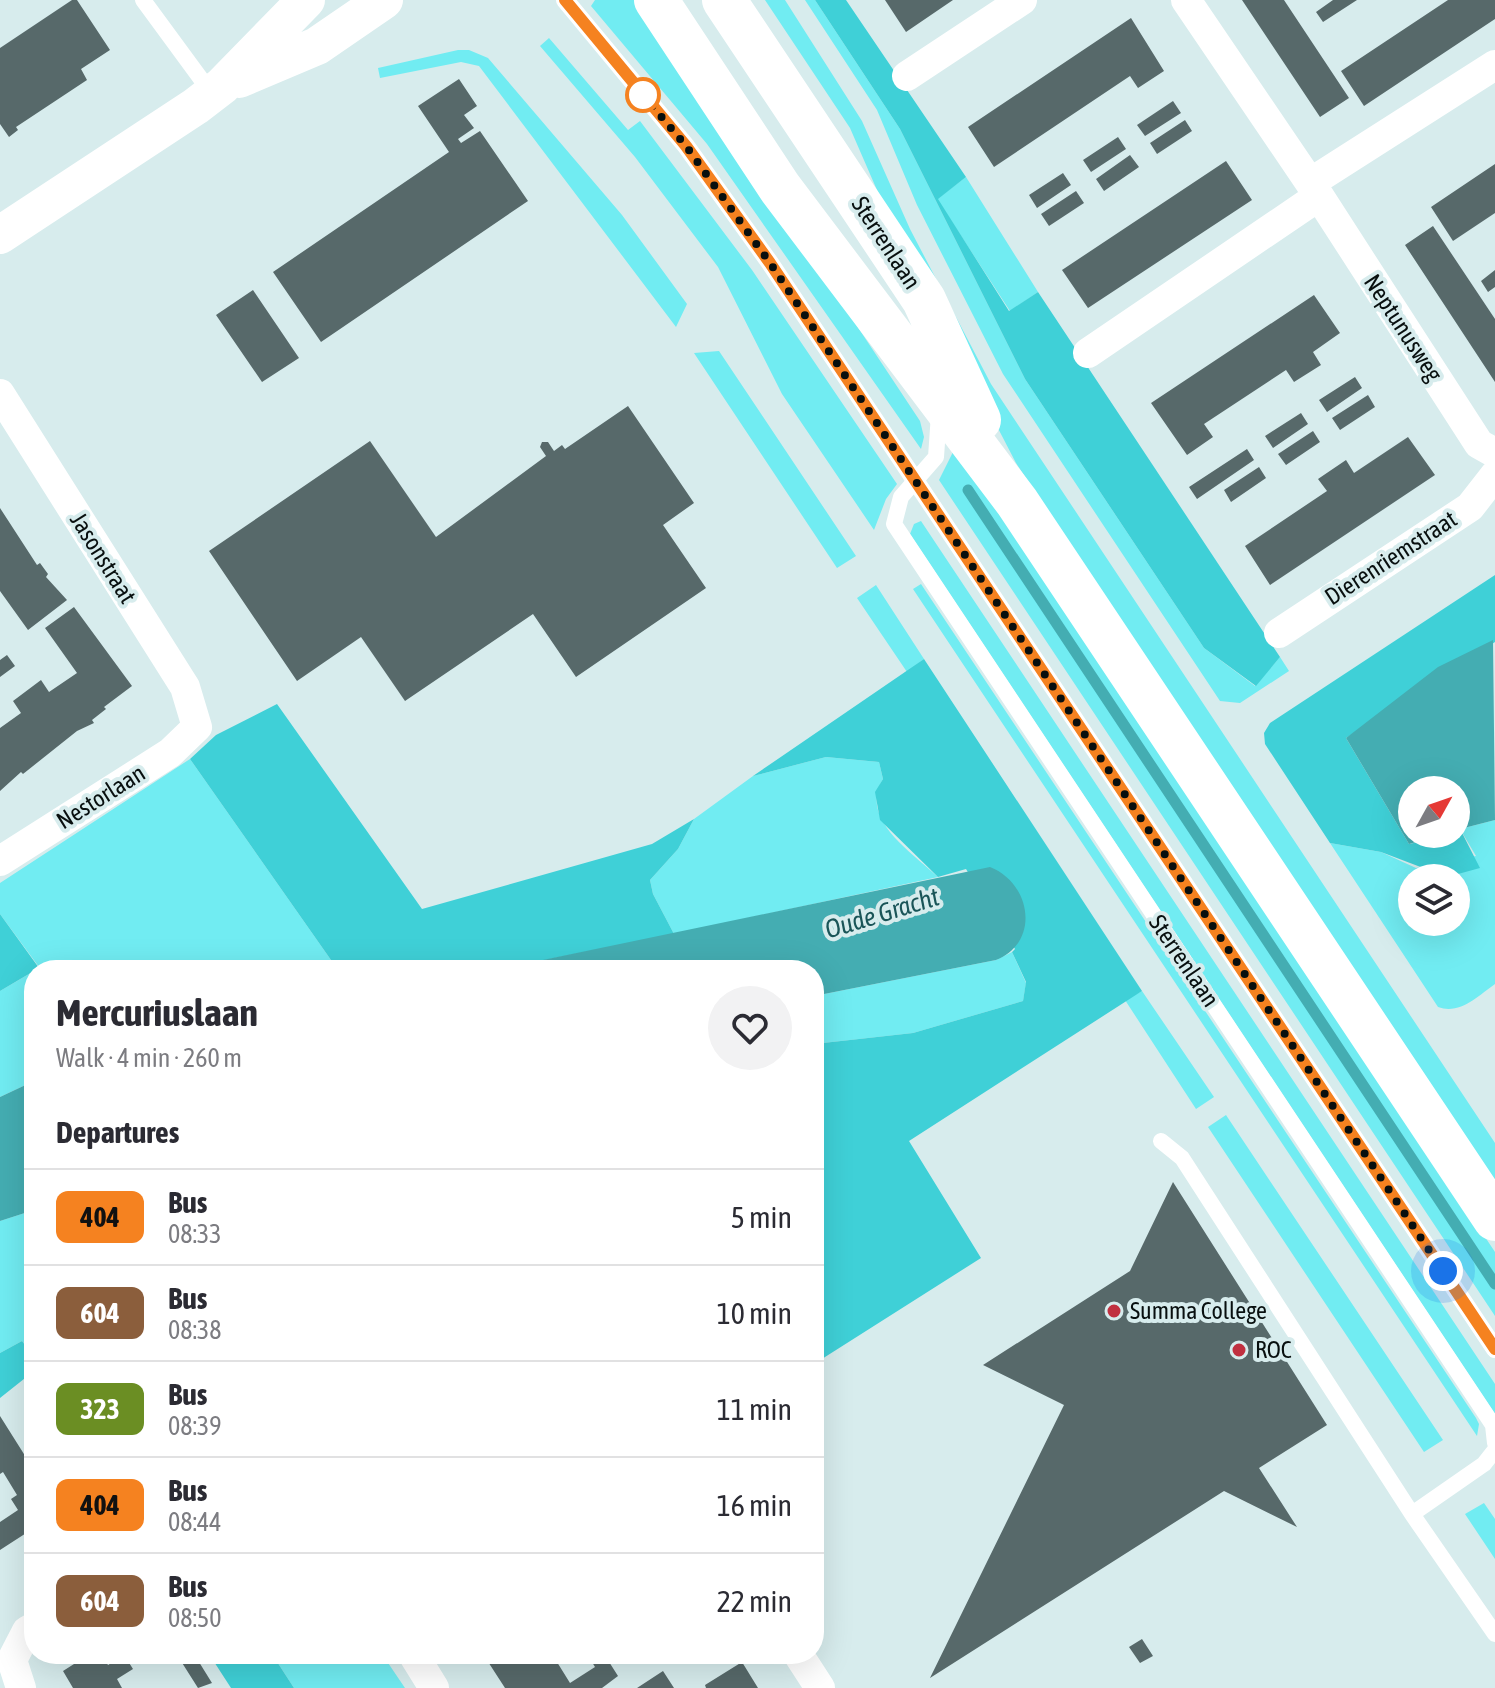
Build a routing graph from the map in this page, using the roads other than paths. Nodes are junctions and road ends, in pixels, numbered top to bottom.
1 (143, 0) edge
2 (306, 0) edge
3 (384, 0) edge
4 (565, 0) edge
5 (656, 0) edge
6 (724, 0) edge
7 (1022, 0) edge
8 (1186, 0) edge
9 (1495, 65) edge
10 (907, 76) dead end
11 (217, 90) junction
12 (1314, 190) junction
13 (0, 235) edge
14 (1088, 353) dead end
15 (0, 394) edge
16 (938, 396) junction
17 (1495, 453) edge
18 (1495, 475) edge
19 (916, 480) junction
20 (1017, 502) junction
21 (1279, 633) dead end
22 (197, 727) joint
23 (0, 861) edge
24 (1161, 1141) dead end
25 (1495, 1219) edge
26 (1495, 1350) edge
27 (1495, 1443) edge
28 (1495, 1450) edge
29 (1412, 1514) junction
30 (1495, 1634) edge
31 (24, 1637) edge
32 (419, 1664) edge
33 (804, 1664) edge
34 (21, 1688) edge
35 (434, 1688) edge
36 (820, 1688) edge

1 - 11 lane
2 - 11 street
3 - 11 street
4 - 19 lane, Sterrenlaan
5 - 16 main road, Sterrenlaan
6 - 20 main road, Sterrenlaan
7 - 10 street
8 - 12 street, Neptunusweg
9 - 12 street
11 - 13 street
12 - 14 street
12 - 17 street, Neptunusweg
15 - 22 street, Jasonstraat
16 - 19 lane, Sterrenlaan
16 - 20 main road, Sterrenlaan
18 - 21 street, Dierenriemstraat
19 - 26 lane, Sterrenlaan
19 - 27 lane, Sterrenlaan
20 - 25 main road, Sterrenlaan
22 - 23 street, Nestorlaan
24 - 29 lane
28 - 29 lane
29 - 30 lane
31 - 34 street
32 - 35 street
33 - 36 street

